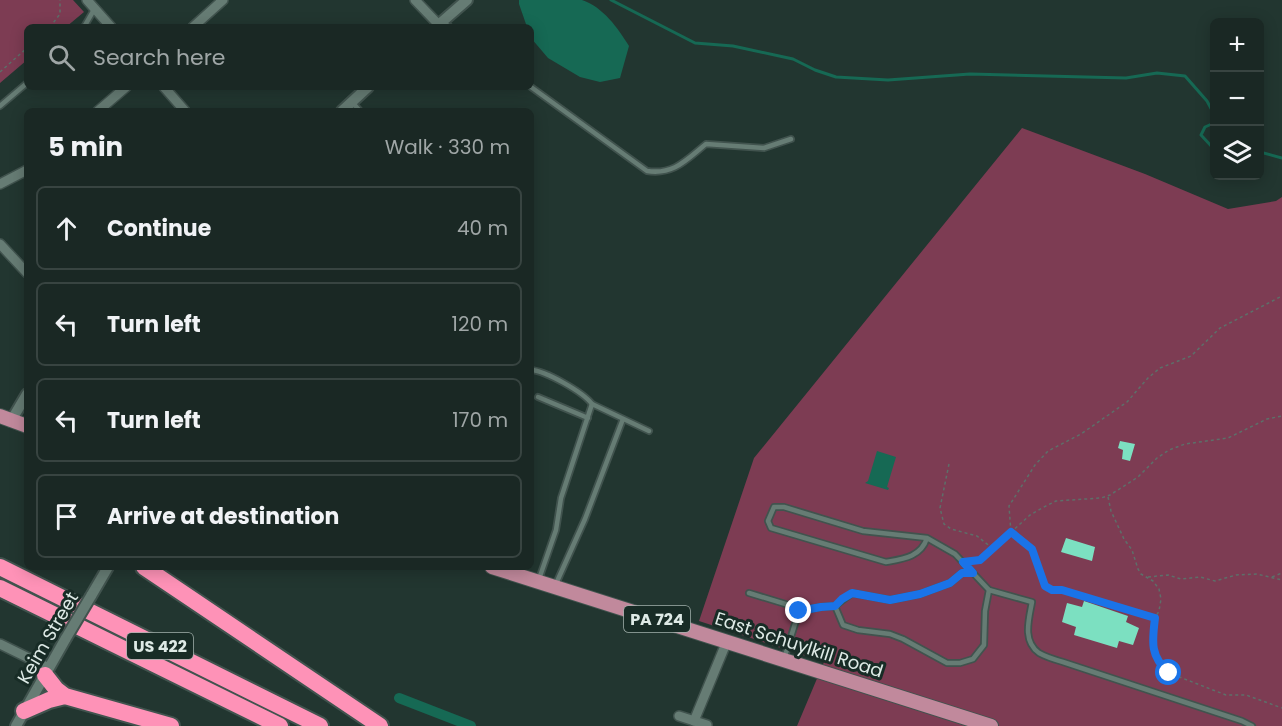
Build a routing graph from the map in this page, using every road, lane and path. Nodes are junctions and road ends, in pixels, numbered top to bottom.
1 (60, 0) edge
2 (87, 0) edge
3 (223, 0) edge
4 (415, 0) edge
5 (467, 0) edge
6 (95, 8) junction
7 (52, 24) edge
8 (86, 24) edge
9 (108, 24) edge
10 (196, 24) edge
11 (441, 24) edge
12 (443, 24) edge
13 (24, 51) edge
14 (0, 72) edge
15 (24, 85) edge
16 (534, 89) edge
17 (122, 90) edge
18 (167, 90) edge
19 (365, 90) edge
20 (352, 102) junction
21 (0, 106) edge
22 (102, 108) edge
23 (182, 108) edge
24 (345, 108) edge
25 (357, 108) edge
26 (791, 139) dead end
27 (24, 172) edge
28 (0, 184) edge
29 (0, 244) edge
30 (24, 270) edge
31 (1282, 296) edge
32 (534, 371) edge
33 (24, 397) edge
34 (538, 397) dead end
35 (592, 404) junction
36 (1282, 416) edge
37 (5, 418) edge
38 (588, 418) junction
39 (623, 419) junction
40 (24, 425) edge
41 (649, 431) dead end
42 (949, 464) dead end
43 (1108, 496) junction
44 (1011, 532) junction
45 (927, 538) junction
46 (992, 548) junction
47 (963, 562) junction
48 (0, 567) edge
49 (106, 570) edge
50 (148, 570) edge
51 (501, 570) edge
52 (973, 573) junction
53 (1282, 573) edge
54 (1148, 577) junction
55 (1272, 578) junction
56 (1282, 580) edge
57 (538, 582) junction
58 (554, 587) junction
59 (0, 588) edge
60 (989, 590) junction
61 (749, 593) dead end
62 (835, 606) junction
63 (799, 611) junction
64 (1155, 618) junction
65 (727, 641) junction
66 (0, 644) edge
67 (784, 659) junction
68 (47, 672) junction
69 (65, 696) junction
70 (1282, 708) edge
71 (679, 716) dead end
72 (20, 719) edge
73 (694, 721) junction
74 (707, 725) edge
75 (171, 726) edge
76 (280, 726) edge
77 (320, 726) edge
78 (380, 726) edge
79 (991, 726) edge
80 (1252, 726) edge

1 - 7 path
2 - 6 street
3 - 10 street
4 - 11 street
5 - 12 street
6 - 8 lane
6 - 9 street
13 - 14 path
15 - 21 lane
16 - 26 lane
17 - 22 street
18 - 23 street
19 - 20 street
20 - 24 street
20 - 25 lane
27 - 28 street
29 - 30 street
31 - 44 path
32 - 35 lane
33 - 37 street
34 - 38 lane
35 - 38 lane
35 - 39 lane
36 - 43 path
37 - 40 main road
38 - 57 lane
39 - 41 lane
39 - 58 lane
42 - 46 path
43 - 44 path
43 - 54 path
44 - 46 path
44 - 64 path
45 - 45 lane
45 - 47 lane
46 - 47 path
47 - 52 lane
48 - 77 highway, US 422
49 - 68 street, Keim Street, bridge
50 - 78 highway
51 - 57 main road, East Schuylkill Road / PA 724
52 - 60 lane
52 - 62 lane
53 - 55 path
54 - 55 path
54 - 64 path
55 - 56 path
57 - 58 main road, East Schuylkill Road / PA 724
58 - 65 main road, East Schuylkill Road / PA 724
59 - 76 highway, US 422
60 - 62 lane
60 - 80 lane
61 - 63 lane
62 - 63 lane
63 - 67 lane
64 - 70 path
65 - 67 main road, East Schuylkill Road / PA 724
65 - 73 street
66 - 68 street
67 - 79 main road, East Schuylkill Road / PA 724
68 - 69 highway
68 - 72 street, Keim Street
69 - 72 highway
69 - 75 highway
71 - 73 street
73 - 74 street

